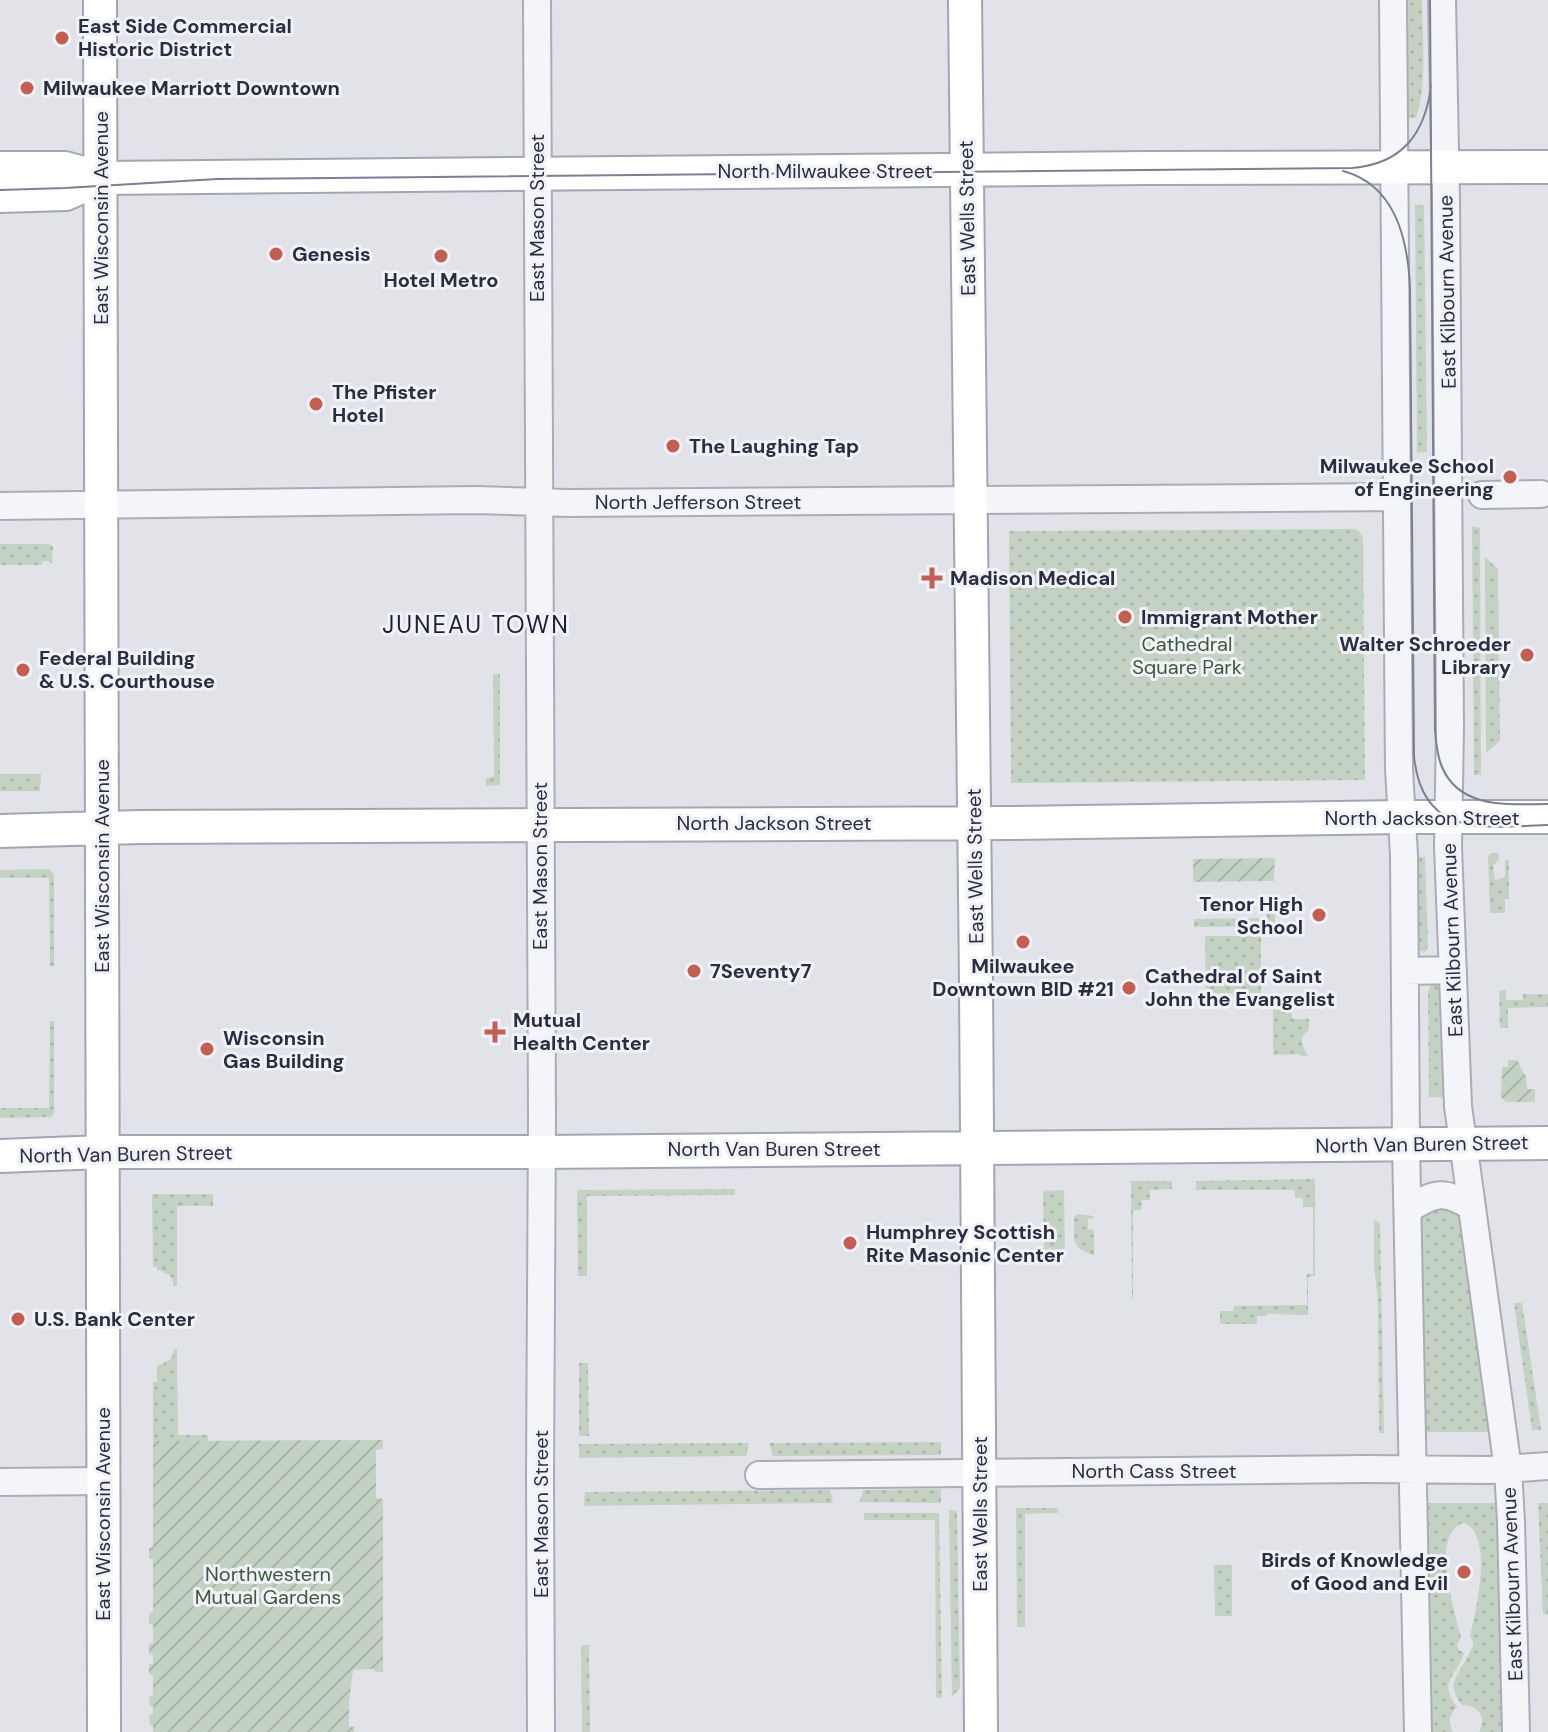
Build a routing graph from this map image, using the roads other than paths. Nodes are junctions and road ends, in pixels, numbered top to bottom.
1 (100, 0) edge
2 (537, 0) edge
3 (965, 0) edge
4 (1393, 0) edge
5 (1442, 0) edge
6 (1548, 167) edge
7 (0, 168) edge
8 (1395, 168) junction
9 (1445, 168) junction
10 (967, 170) junction
11 (537, 173) junction
12 (101, 178) junction
13 (0, 196) edge
14 (1541, 494) dead end
15 (1482, 495) dead end
16 (1397, 497) junction
17 (970, 501) junction
18 (539, 502) junction
19 (101, 505) junction
20 (0, 506) edge
21 (1402, 817) junction
22 (1449, 817) junction
23 (1548, 817) edge
24 (974, 823) junction
25 (540, 825) junction
26 (102, 829) junction
27 (0, 831) edge
28 (1453, 970) junction
29 (1406, 971) junction
30 (1464, 1143) junction
31 (1548, 1143) edge
32 (1406, 1144) junction
33 (977, 1148) junction
34 (102, 1152) junction
35 (541, 1152) junction
36 (0, 1156) edge
37 (1472, 1207) junction
38 (1409, 1209) junction
39 (1548, 1466) edge
40 (1413, 1469) junction
41 (1508, 1469) junction
42 (979, 1473) junction
43 (759, 1475) dead end
44 (103, 1481) junction
45 (0, 1482) edge
46 (104, 1732) edge
47 (541, 1732) edge
48 (981, 1732) edge
49 (1418, 1732) edge
50 (1516, 1732) edge

1 - 12 main road, East Wisconsin Avenue
2 - 11 street, East Mason Street
3 - 10 main road, East Wells Street
4 - 8 street
5 - 9 street, East Kilbourn Avenue
6 - 9 main road, North Milwaukee Street
7 - 12 main road, North Milwaukee Street
8 - 9 main road, North Milwaukee Street
8 - 10 main road, North Milwaukee Street
8 - 16 street
9 - 22 street, East Kilbourn Avenue
10 - 11 main road, North Milwaukee Street
10 - 17 main road, East Wells Street
11 - 12 main road, North Milwaukee Street
11 - 18 street, East Mason Street
12 - 13 main road, North Milwaukee Street
12 - 19 main road, East Wisconsin Avenue
14 - 15 street
16 - 17 street, North Jefferson Street
16 - 21 street
17 - 18 street, North Jefferson Street
17 - 24 main road, East Wells Street
18 - 19 street, North Jefferson Street
18 - 25 street, East Mason Street
19 - 20 street, North Jefferson Street
19 - 26 main road, East Wisconsin Avenue
21 - 22 main road, North Jackson Street
21 - 24 main road, North Jackson Street
21 - 29 street
22 - 23 main road, North Jackson Street
22 - 28 street, East Kilbourn Avenue
24 - 25 main road, North Jackson Street
24 - 33 main road, East Wells Street
25 - 26 main road, North Jackson Street
25 - 35 street, East Mason Street
26 - 27 main road, North Jackson Street
26 - 34 main road, East Wisconsin Avenue
28 - 29 street
28 - 30 street, East Kilbourn Avenue
29 - 32 street
30 - 31 main road, North Van Buren Street
30 - 32 main road, North Van Buren Street
30 - 37 street, East Kilbourn Avenue
32 - 33 main road, North Van Buren Street
32 - 38 street
33 - 35 main road, North Van Buren Street
33 - 42 main road, East Wells Street
34 - 35 main road, North Van Buren Street
34 - 36 main road, North Van Buren Street
34 - 44 main road, East Wisconsin Avenue
35 - 47 street, East Mason Street
37 - 38 street
37 - 41 street, East Kilbourn Avenue
38 - 40 street
39 - 41 street, North Cass Street
40 - 41 street, North Cass Street
40 - 42 street, North Cass Street
40 - 49 street
41 - 50 street, East Kilbourn Avenue
42 - 43 street, North Cass Street
42 - 48 main road, East Wells Street
44 - 45 street
44 - 46 main road, East Wisconsin Avenue

